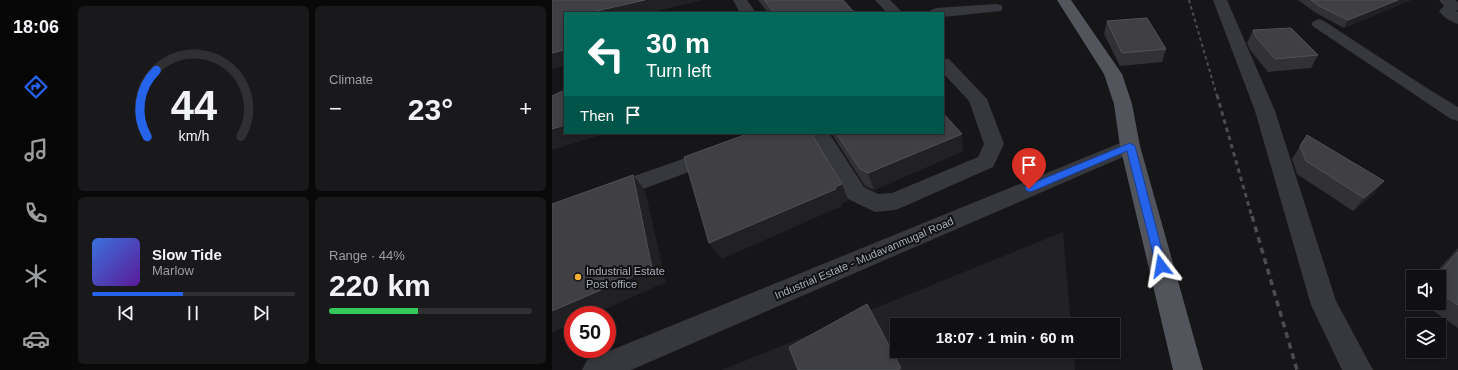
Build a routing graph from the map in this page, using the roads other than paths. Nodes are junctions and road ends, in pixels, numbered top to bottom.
1 (740, 0) edge
2 (882, 0) edge
3 (1064, 0) edge
4 (1220, 0) edge
5 (1446, 0) edge
6 (996, 8) dead end
7 (747, 12) edge
8 (894, 12) edge
9 (944, 12) edge
10 (1458, 19) edge
11 (1319, 24) dead end
12 (944, 64) edge
13 (1458, 115) edge
14 (820, 134) edge
15 (1130, 146) junction
16 (729, 149) edge
17 (596, 198) edge
18 (597, 370) edge
19 (1188, 370) edge
20 (1358, 370) edge

1 - 7 street
2 - 8 street
3 - 15 main road
4 - 20 street
5 - 10 street
6 - 9 street
11 - 13 street
12 - 14 street
15 - 18 street, Industrial Estate - Mudavanmugal Road
15 - 19 main road
16 - 17 street

